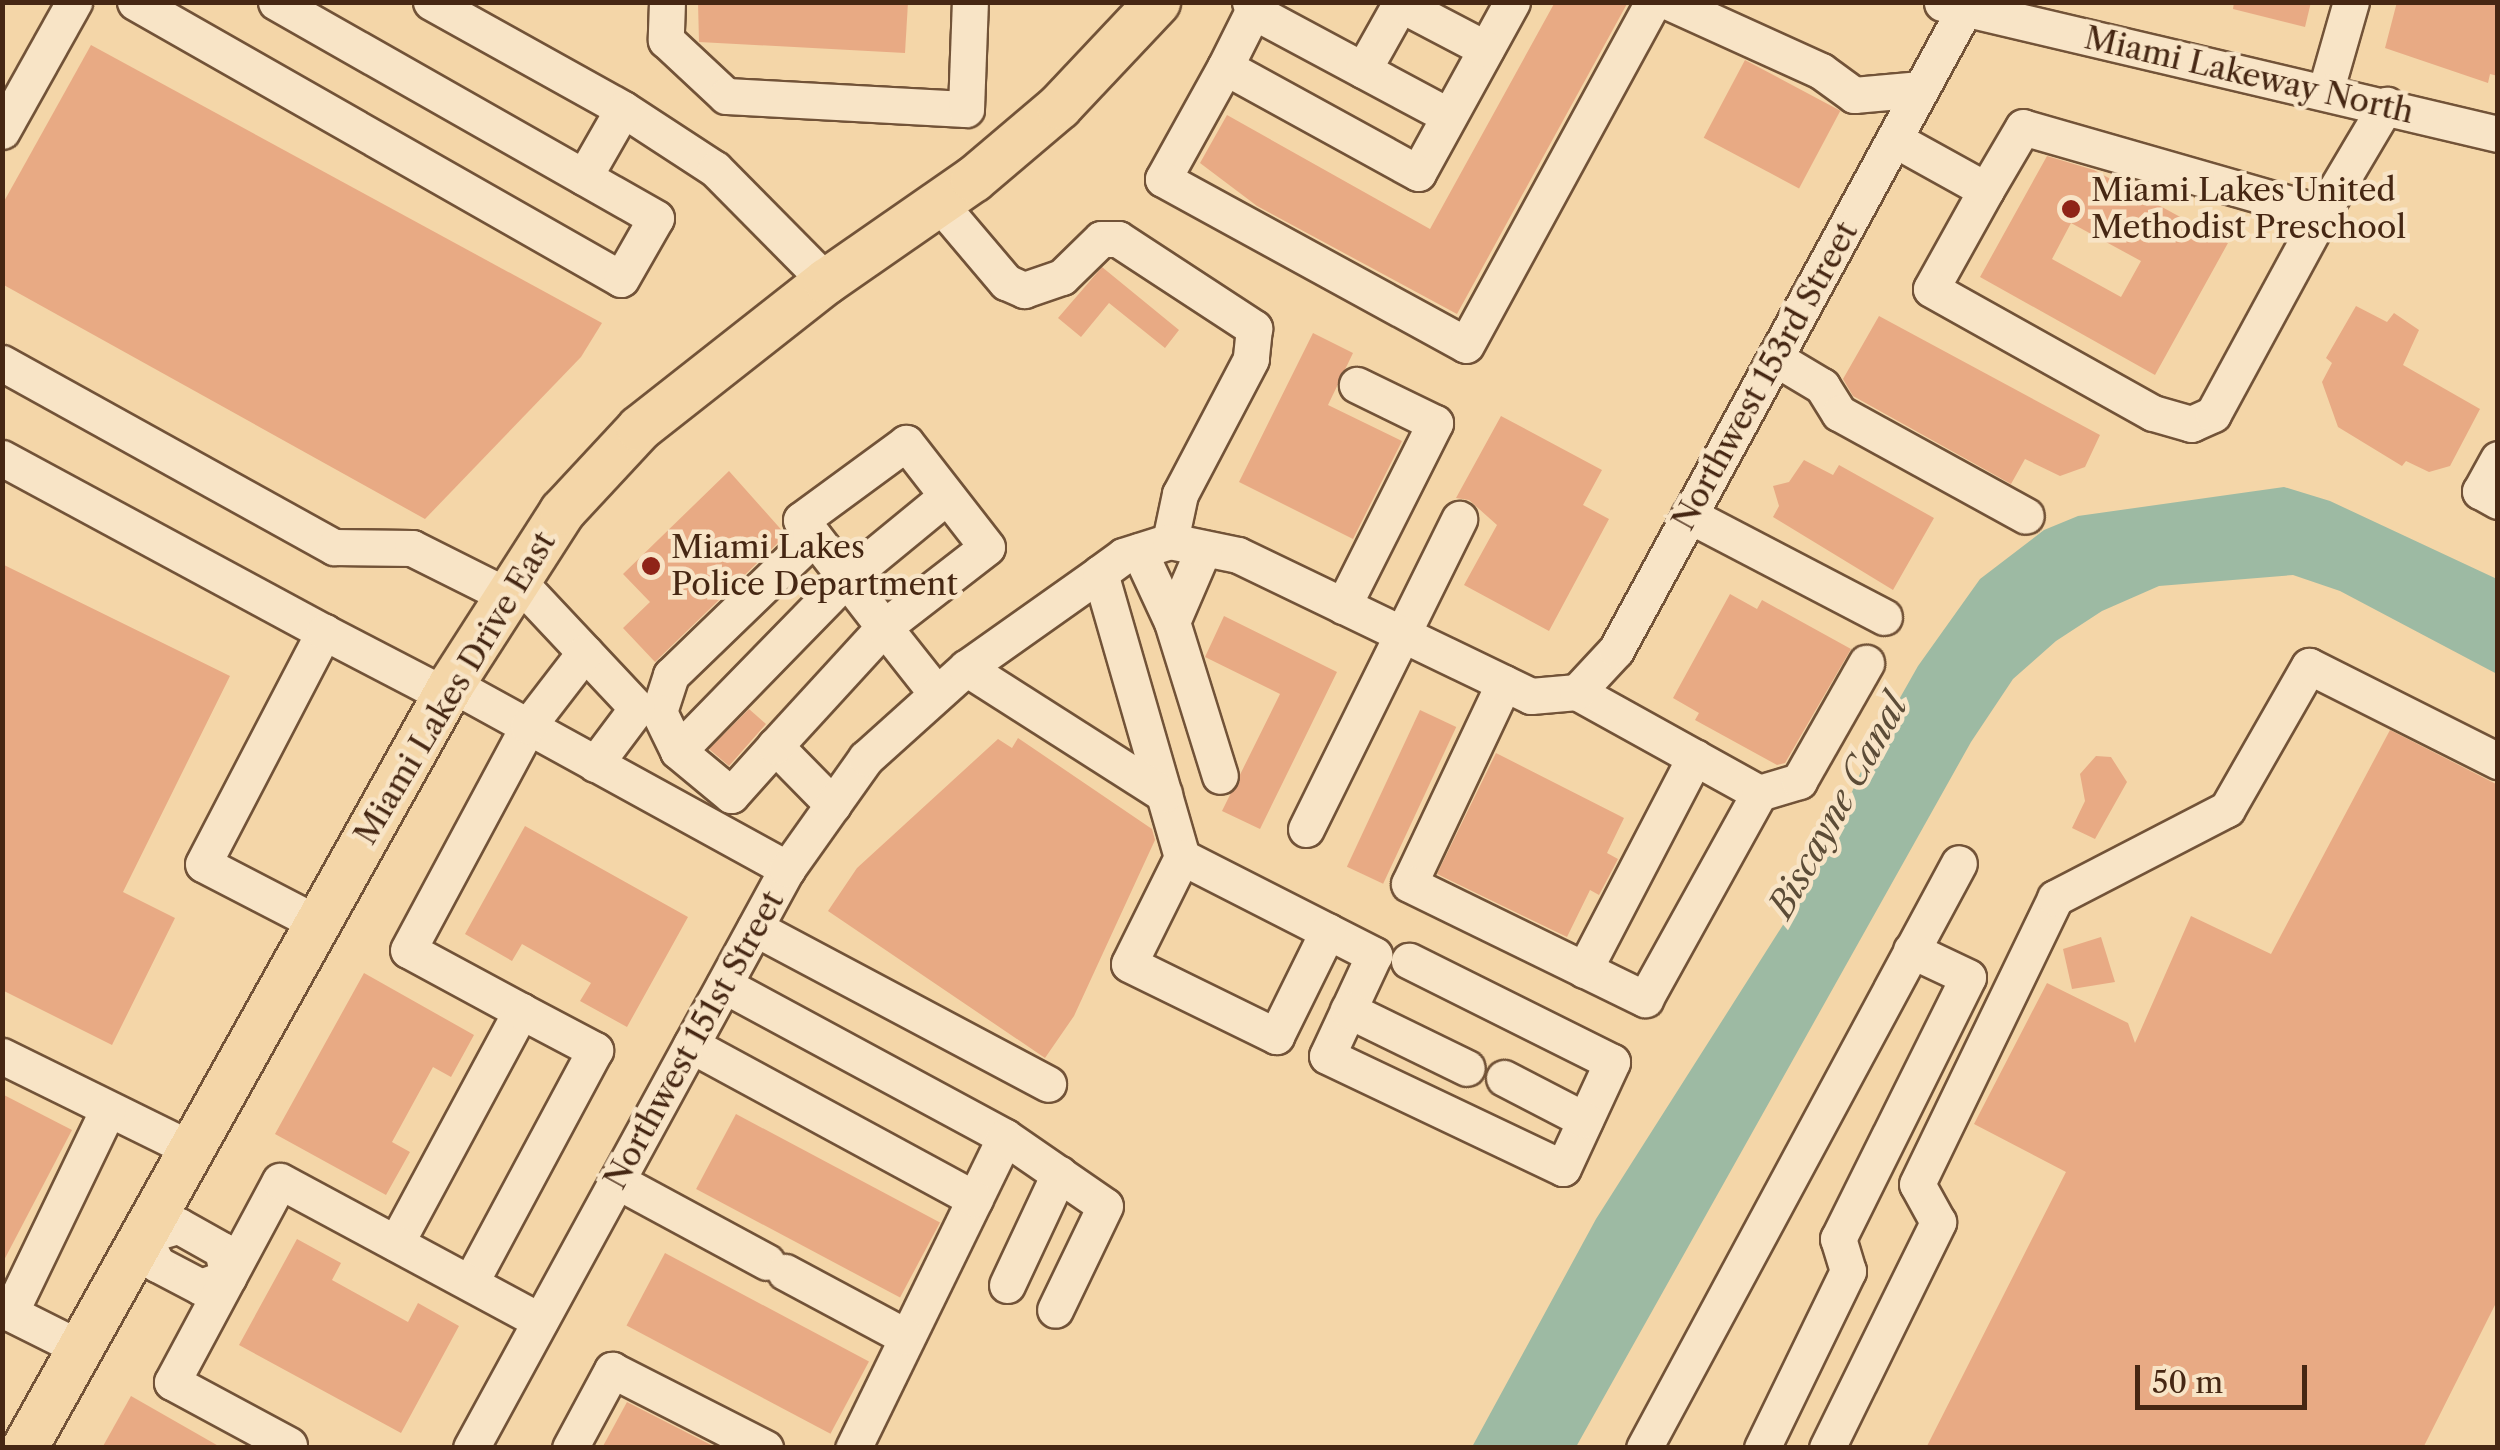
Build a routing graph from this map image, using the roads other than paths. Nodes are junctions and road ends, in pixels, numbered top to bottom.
1 (74, 2) edge
2 (134, 2) edge
3 (276, 2) edge
4 (431, 2) edge
5 (667, 2) edge
6 (970, 2) edge
7 (1157, 2) edge
8 (1512, 2) edge
9 (1653, 2) edge
10 (1669, 2) edge
11 (2351, 2) edge
12 (1251, 7) edge
13 (1952, 7) edge
14 (1486, 49) junction
15 (1225, 67) junction
16 (1363, 70) junction
17 (1922, 88) junction
18 (2326, 89) junction
19 (2386, 105) junction
20 (624, 109) junction
21 (1450, 116) junction
22 (2, 131) edge
23 (2498, 134) edge
24 (1894, 139) junction
25 (584, 178) junction
26 (1986, 190) junction
27 (938, 203) junction
28 (2322, 213) junction
29 (826, 280) junction
30 (1774, 358) junction
31 (2, 363) edge
32 (1357, 385) dead end
33 (2, 458) edge
34 (2498, 459) edge
35 (947, 496) junction
36 (2498, 501) edge
37 (1689, 515) junction
38 (2026, 516) dead end
39 (1459, 520) dead end
40 (814, 536) junction
41 (1171, 547) junction
42 (1100, 572) junction
43 (846, 578) junction
44 (510, 586) junction
45 (1343, 606) junction
46 (1884, 617) dead end
47 (1172, 622) junction
48 (884, 627) junction
49 (324, 632) junction
50 (1402, 634) junction
51 (585, 652) junction
52 (1866, 662) dead end
53 (966, 668) junction
54 (448, 689) junction
55 (1517, 690) junction
56 (1577, 692) junction
57 (937, 694) junction
58 (528, 726) junction
59 (775, 746) junction
60 (678, 750) junction
61 (1695, 758) junction
62 (2498, 761) edge
63 (595, 764) junction
64 (1220, 776) dead end
65 (1758, 792) junction
66 (1164, 794) junction
67 (833, 805) junction
68 (1306, 829) dead end
69 (1182, 858) junction
70 (1958, 862) dead end
71 (787, 869) junction
72 (317, 924) junction
73 (755, 928) junction
74 (1328, 931) junction
75 (1912, 950) junction
76 (1409, 961) dead end
77 (1584, 970) junction
78 (724, 985) junction
79 (521, 1010) junction
80 (1348, 1010) junction
81 (691, 1045) junction
82 (2, 1056) edge
83 (1467, 1068) dead end
84 (1504, 1078) dead end
85 (1048, 1084) dead end
86 (108, 1108) junction
87 (1585, 1120) junction
88 (1005, 1137) junction
89 (191, 1149) junction
90 (1058, 1174) junction
91 (617, 1181) junction
92 (975, 1199) junction
93 (142, 1236) junction
94 (396, 1243) junction
95 (228, 1277) junction
96 (470, 1283) junction
97 (1007, 1285) dead end
98 (1055, 1310) dead end
99 (6, 1311) edge
100 (540, 1321) junction
101 (906, 1337) junction
102 (80, 1348) junction
103 (290, 1447) edge
104 (24, 1448) edge
105 (471, 1448) edge
106 (570, 1448) edge
107 (765, 1448) edge
108 (853, 1448) edge
109 (1644, 1448) edge
110 (1762, 1448) edge
111 (1827, 1448) edge

1 - 22 street
2 - 25 street
3 - 25 street
4 - 20 street
5 - 6 street
7 - 27 main road, Miami Lakes Drive East
8 - 14 street
9 - 15 street
10 - 17 street
11 - 18 street
12 - 15 street
12 - 16 street
13 - 17 street, Northwest 153rd Street
13 - 18 street, Miami Lakeway North
14 - 16 street
14 - 21 street
15 - 21 street
16 - 21 street
17 - 24 street, Northwest 153rd Street
18 - 19 street, Miami Lakeway North
19 - 23 street, Miami Lakeway North
19 - 28 street
20 - 25 street
20 - 29 street
24 - 26 street
24 - 30 street, Northwest 153rd Street
26 - 28 street
26 - 28 street
27 - 29 main road, Miami Lakes Drive East
27 - 41 street
29 - 44 main road, Miami Lakes Drive East
30 - 37 street, Northwest 153rd Street
30 - 38 street
31 - 44 street
32 - 45 street
33 - 49 street
34 - 36 street
35 - 40 street
35 - 43 street
35 - 48 street
37 - 46 street
37 - 56 street, Northwest 153rd Street
39 - 50 street
40 - 43 street
40 - 60 street
41 - 42 street, Northwest 151st Street
41 - 45 street
41 - 47 street
41 - 47 street
42 - 53 street, Northwest 151st Street
42 - 66 street
43 - 48 street
43 - 60 street
44 - 51 street
44 - 54 main road, Miami Lakes Drive East
45 - 50 street
47 - 64 street
48 - 57 street
48 - 59 street
49 - 54 street
49 - 72 street
50 - 55 street
50 - 68 street
51 - 58 street
51 - 63 street
52 - 65 street
53 - 57 street, Northwest 151st Street
53 - 66 street
54 - 58 street
54 - 72 main road, Miami Lakes Drive East
55 - 56 street
55 - 77 street
56 - 61 street
57 - 67 street, Northwest 151st Street
58 - 63 street
58 - 79 street
59 - 60 street
59 - 67 street
61 - 65 street
61 - 77 street
62 - 111 street
63 - 71 street
65 - 77 street
66 - 69 street
67 - 71 street, Northwest 151st Street
69 - 74 street
69 - 74 street
70 - 75 street
71 - 73 street, Northwest 151st Street
72 - 89 main road, Miami Lakes Drive East
73 - 78 street, Northwest 151st Street
73 - 85 street
74 - 80 street
75 - 109 street
75 - 110 street
76 - 87 street
78 - 81 street, Northwest 151st Street
78 - 88 street
79 - 94 street
79 - 96 street
80 - 83 street
80 - 87 street
81 - 91 street, Northwest 151st Street
81 - 92 street
82 - 86 street
84 - 87 street
86 - 89 street
86 - 99 street
88 - 90 street
88 - 92 street
89 - 93 main road, Miami Lakes Drive East
90 - 97 street
90 - 98 street
91 - 100 street, Northwest 151st Street
91 - 101 street
92 - 101 street
93 - 95 street
93 - 102 main road, Miami Lakes Drive East
94 - 95 street
94 - 96 street
95 - 103 street
96 - 100 street
99 - 102 street
100 - 105 street, Northwest 151st Street
101 - 108 street
102 - 104 main road, Miami Lakes Drive East
106 - 107 street

